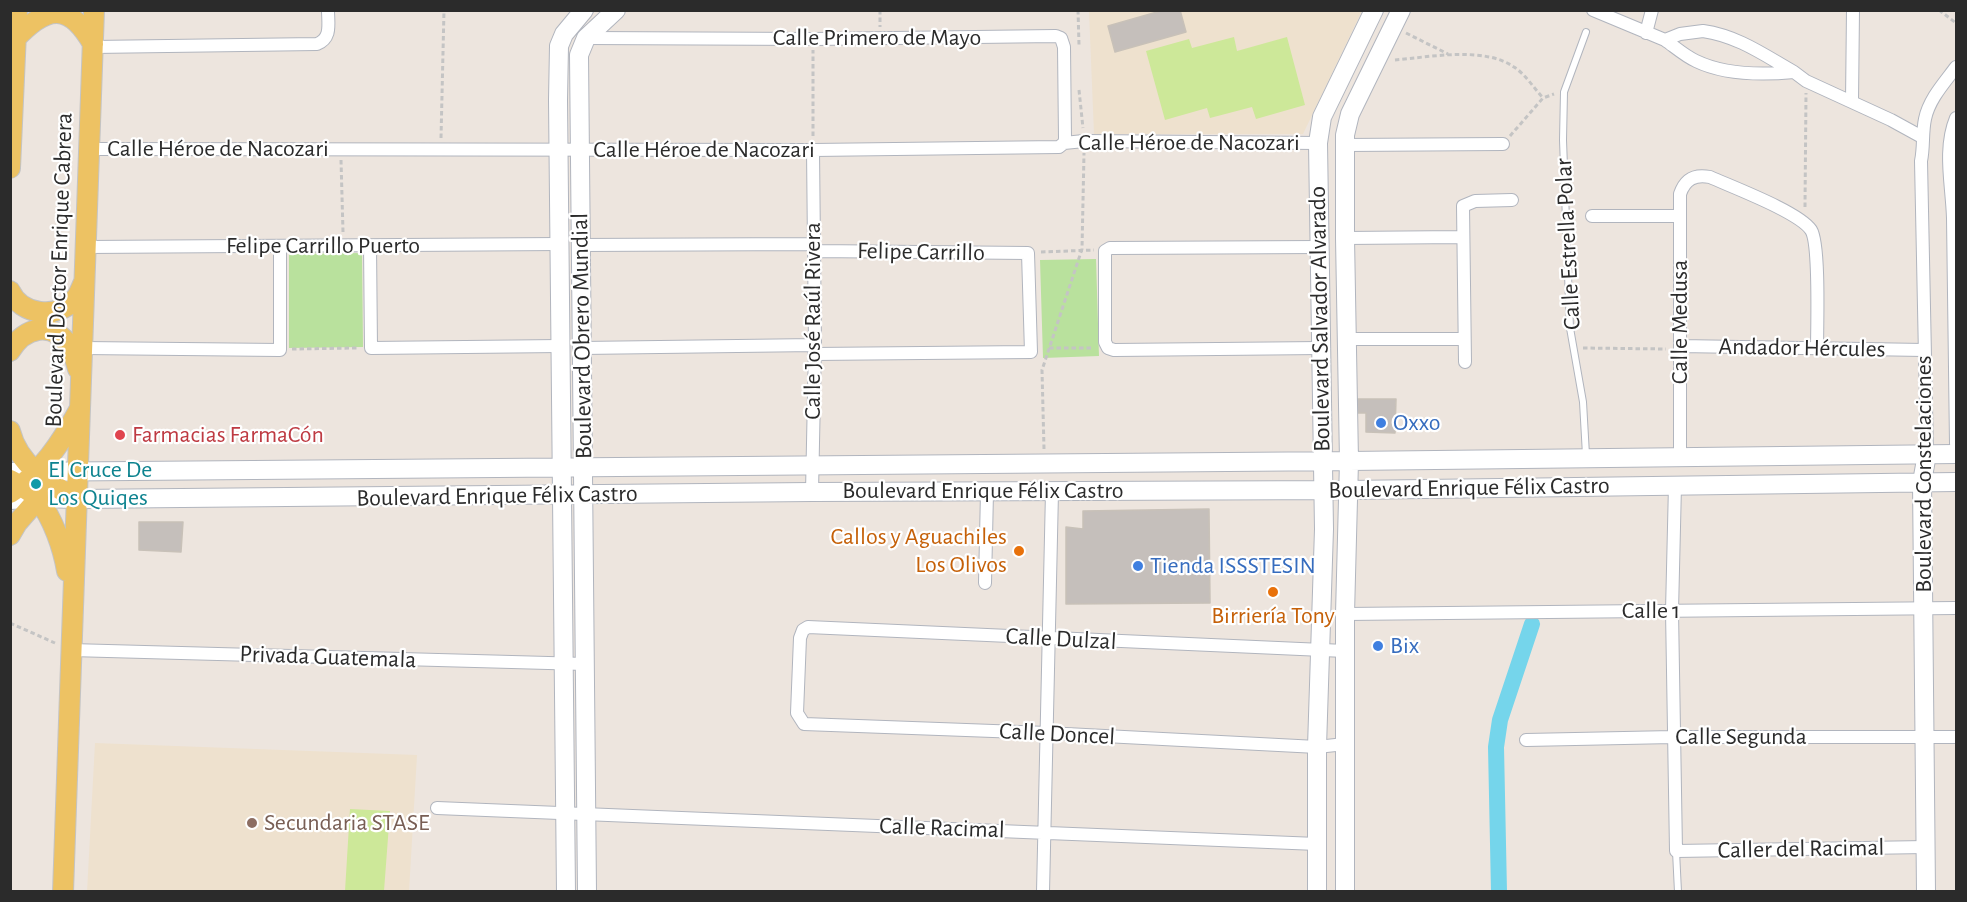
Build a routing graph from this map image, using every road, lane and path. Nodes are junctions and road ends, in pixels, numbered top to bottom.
1 (17, 10) edge
2 (94, 10) edge
3 (327, 10) edge
4 (444, 10) edge
5 (584, 10) edge
6 (616, 10) edge
7 (1078, 10) edge
8 (1374, 10) edge
9 (1593, 10) edge
10 (1652, 10) edge
11 (1853, 10) edge
12 (1939, 10) edge
13 (1397, 19) edge
14 (1956, 23) edge
15 (1586, 32) dead end
16 (1646, 33) junction
17 (586, 38) junction
18 (15, 39) junction
19 (813, 39) junction
20 (1665, 40) junction
21 (93, 45) junction
22 (1079, 55) dead end
23 (1450, 55) junction
24 (1376, 61) junction
25 (1956, 67) edge
26 (1794, 72) junction
27 (1806, 81) junction
28 (1079, 88) dead end
29 (1564, 92) junction
30 (1543, 98) junction
31 (1852, 101) junction
32 (1956, 118) edge
33 (1922, 137) junction
34 (1084, 141) junction
35 (1064, 143) junction
36 (1318, 143) junction
37 (1503, 144) joint
38 (1345, 145) junction
39 (89, 149) junction
40 (441, 149) junction
41 (340, 150) junction
42 (559, 150) junction
43 (580, 150) junction
44 (813, 150) junction
45 (11, 159) edge
46 (10, 168) edge
47 (1512, 200) dead end
48 (1954, 200) edge
49 (1346, 211) junction
50 (1319, 212) junction
51 (1592, 216) dead end
52 (1680, 216) junction
53 (1805, 224) junction
54 (1462, 237) junction
55 (1344, 238) junction
56 (560, 244) junction
57 (344, 245) junction
58 (370, 245) junction
59 (580, 245) junction
60 (280, 246) junction
61 (86, 247) junction
62 (814, 247) junction
63 (1320, 247) junction
64 (1082, 249) junction
65 (1105, 251) junction
66 (1028, 253) junction
67 (84, 282) junction
68 (10, 291) edge
69 (560, 302) junction
70 (581, 303) junction
71 (1346, 339) junction
72 (1464, 339) junction
73 (560, 346) junction
74 (1680, 346) junction
75 (83, 348) junction
76 (371, 348) junction
77 (582, 348) junction
78 (1049, 348) junction
79 (1108, 348) junction
80 (1321, 348) junction
81 (1575, 348) junction
82 (814, 349) junction
83 (1817, 349) junction
84 (280, 350) junction
85 (1924, 350) junction
86 (10, 351) edge
87 (1031, 351) junction
88 (1465, 362) dead end
89 (82, 377) junction
90 (1322, 382) junction
91 (1347, 382) junction
92 (80, 408) junction
93 (10, 431) edge
94 (1956, 444) edge
95 (1927, 454) junction
96 (1956, 454) edge
97 (1680, 458) junction
98 (1586, 459) junction
99 (1323, 461) junction
100 (1349, 461) junction
101 (1044, 463) junction
102 (812, 465) junction
103 (583, 466) junction
104 (561, 467) junction
105 (78, 470) junction
106 (36, 471) junction
107 (1922, 482) junction
108 (1956, 482) edge
109 (1675, 485) junction
110 (13, 486) edge
111 (1324, 490) junction
112 (1348, 490) junction
113 (44, 492) junction
114 (812, 492) junction
115 (987, 492) junction
116 (1052, 492) junction
117 (561, 495) junction
118 (583, 495) junction
119 (77, 499) junction
120 (10, 535) edge
121 (985, 583) dead end
122 (73, 603) junction
123 (1923, 608) junction
124 (1956, 608) edge
125 (1672, 610) junction
126 (1345, 614) junction
127 (10, 623) edge
128 (1049, 639) junction
129 (72, 650) junction
130 (1320, 651) junction
131 (1345, 651) junction
132 (565, 663) junction
133 (585, 664) junction
134 (799, 718) joint
135 (1047, 733) junction
136 (1673, 737) junction
137 (1956, 737) edge
138 (1924, 738) junction
139 (1526, 740) dead end
140 (1345, 744) junction
141 (1317, 747) junction
142 (437, 808) dead end
143 (567, 814) junction
144 (587, 814) junction
145 (1044, 831) junction
146 (1317, 844) junction
147 (1926, 847) junction
148 (1676, 851) junction
149 (63, 891) edge
150 (566, 891) edge
151 (587, 891) edge
152 (1043, 891) edge
153 (1317, 891) edge
154 (1345, 891) edge
155 (1678, 891) edge
156 (1926, 891) edge

1 - 18 main road
2 - 21 main road, Boulevard Doctor Enrique Cabrera
3 - 21 street
4 - 40 path
5 - 42 street, Boulevard Obrero Mundial
6 - 17 street
7 - 22 path
8 - 36 street, Boulevard Salvador Alvarado
9 - 16 street
10 - 16 street
11 - 31 street
12 - 14 path
13 - 23 path
13 - 24 street, Boulevard Salvador Alvarado
15 - 29 lane, Calle Estrella Polar
16 - 20 street
17 - 19 street, Calle Primero de Mayo
17 - 43 street, Boulevard Obrero Mundial
18 - 21 main road
18 - 45 main road
19 - 35 street, Calle Primero de Mayo
19 - 44 path
20 - 26 street
20 - 26 street
21 - 39 main road, Boulevard Doctor Enrique Cabrera
23 - 24 path
23 - 30 path
24 - 38 street, Boulevard Salvador Alvarado
25 - 33 street, Boulevard Constelaciones
26 - 27 street
27 - 31 street
27 - 53 path
28 - 34 path
29 - 30 path
29 - 81 lane, Calle Estrella Polar
30 - 37 path
31 - 33 street
32 - 48 street, Boulevard Constelaciones
33 - 85 street, Boulevard Constelaciones
34 - 35 street, Calle Héroe de Nacozari
34 - 36 street, Calle Héroe de Nacozari
34 - 64 path
35 - 44 street, Calle Héroe de Nacozari
36 - 50 street, Boulevard Salvador Alvarado
37 - 38 street
38 - 49 street, Boulevard Salvador Alvarado
39 - 41 street, Calle Héroe de Nacozari
39 - 61 main road, Boulevard Doctor Enrique Cabrera
40 - 41 street, Calle Héroe de Nacozari
40 - 42 street, Calle Héroe de Nacozari
41 - 57 path
42 - 43 street, Calle Héroe de Nacozari
42 - 56 street, Boulevard Obrero Mundial
43 - 44 street, Calle Héroe de Nacozari
43 - 59 street, Boulevard Obrero Mundial
44 - 62 street, Calle José Raúl Rivera
45 - 46 main road
47 - 54 street
48 - 94 street, Boulevard Constelaciones
49 - 50 street
49 - 55 street, Boulevard Salvador Alvarado
50 - 63 street, Boulevard Salvador Alvarado
51 - 52 street
52 - 53 street, Calle Medusa
52 - 74 street, Calle Medusa
53 - 83 street
54 - 55 street
54 - 72 street
55 - 71 street, Boulevard Salvador Alvarado
56 - 58 street, Felipe Carrillo Puerto
56 - 69 street, Boulevard Obrero Mundial
57 - 58 street, Felipe Carrillo Puerto
57 - 60 street, Felipe Carrillo Puerto
58 - 76 street
59 - 62 street, Felipe Carrillo
59 - 70 street, Boulevard Obrero Mundial
60 - 61 street, Felipe Carrillo Puerto
60 - 84 street
61 - 67 main road, Boulevard Doctor Enrique Cabrera
62 - 66 street, Felipe Carrillo
62 - 82 street, Calle José Raúl Rivera
63 - 65 street
63 - 80 street, Boulevard Salvador Alvarado
64 - 65 path
64 - 66 path
64 - 78 path
65 - 79 street
66 - 87 street
67 - 68 main road
67 - 75 main road, Boulevard Doctor Enrique Cabrera
69 - 70 street
69 - 73 street, Boulevard Obrero Mundial
70 - 77 street, Boulevard Obrero Mundial
71 - 72 street
71 - 91 street, Boulevard Salvador Alvarado
72 - 88 street
73 - 76 street
73 - 104 street, Boulevard Obrero Mundial
74 - 81 path
74 - 83 street, Andador Hércules
74 - 97 street, Calle Medusa
75 - 84 street
75 - 89 main road, Boulevard Doctor Enrique Cabrera
76 - 84 path
77 - 82 street
77 - 103 street, Boulevard Obrero Mundial
78 - 79 path
78 - 87 path
78 - 101 path
79 - 80 street
80 - 90 street, Boulevard Salvador Alvarado
81 - 98 lane, Calle Estrella Polar
82 - 87 street
82 - 102 street, Calle José Raúl Rivera
83 - 85 street, Andador Hércules
85 - 95 street, Boulevard Constelaciones
86 - 89 main road
89 - 92 main road, Boulevard Doctor Enrique Cabrera
90 - 91 street
90 - 99 street, Boulevard Salvador Alvarado
91 - 100 street, Boulevard Salvador Alvarado
92 - 105 main road, Boulevard Doctor Enrique Cabrera
92 - 106 main road
93 - 106 main road
95 - 96 street, Boulevard Enrique Félix Castro
95 - 97 street, Boulevard Enrique Félix Castro
95 - 107 street, Boulevard Constelaciones
97 - 98 street, Boulevard Enrique Félix Castro
98 - 100 street, Boulevard Enrique Félix Castro
99 - 100 street, Boulevard Enrique Félix Castro
99 - 101 street, Boulevard Enrique Félix Castro
99 - 111 street, Boulevard Salvador Alvarado
100 - 112 street, Boulevard Salvador Alvarado
101 - 102 street, Boulevard Enrique Félix Castro
102 - 103 street, Boulevard Enrique Félix Castro
102 - 114 street, Calle José Raúl Rivera
103 - 104 street, Boulevard Enrique Félix Castro
103 - 118 street, Boulevard Obrero Mundial
104 - 105 street, Boulevard Enrique Félix Castro
104 - 117 street, Boulevard Obrero Mundial
105 - 106 street, Boulevard Enrique Félix Castro
105 - 113 main road
105 - 119 main road, Boulevard Doctor Enrique Cabrera
106 - 110 main road
106 - 113 main road
107 - 108 street, Boulevard Enrique Félix Castro
107 - 109 street, Boulevard Enrique Félix Castro
107 - 123 street, Boulevard Constelaciones
109 - 112 street, Boulevard Enrique Félix Castro
109 - 125 street
110 - 113 main road
111 - 112 street, Boulevard Enrique Félix Castro
111 - 116 street, Boulevard Enrique Félix Castro
111 - 130 street, Boulevard Salvador Alvarado
112 - 126 street, Boulevard Salvador Alvarado
113 - 119 main road
113 - 120 main road
113 - 122 main road
114 - 115 street, Boulevard Enrique Félix Castro
114 - 118 street, Boulevard Enrique Félix Castro
115 - 116 street, Boulevard Enrique Félix Castro
115 - 121 street
116 - 128 street
117 - 118 street, Boulevard Enrique Félix Castro
117 - 119 street, Boulevard Enrique Félix Castro
117 - 132 street, Boulevard Obrero Mundial
118 - 133 street, Boulevard Obrero Mundial
119 - 122 main road, Boulevard Doctor Enrique Cabrera
122 - 129 main road, Boulevard Doctor Enrique Cabrera
123 - 124 street, Calle 1
123 - 125 street, Calle 1
123 - 138 street, Boulevard Constelaciones
125 - 126 street, Calle 1
125 - 136 street
126 - 131 street, Boulevard Salvador Alvarado
127 - 129 path
128 - 130 street, Calle Dulzal
128 - 134 street, Calle Dulzal
128 - 135 street
129 - 132 street, Privada Guatemala
129 - 149 main road, Boulevard Doctor Enrique Cabrera
130 - 131 street, Calle Dulzal
130 - 141 street, Boulevard Salvador Alvarado
131 - 140 street, Boulevard Salvador Alvarado
132 - 133 street, Privada Guatemala
132 - 143 street, Boulevard Obrero Mundial
133 - 144 street, Boulevard Obrero Mundial
134 - 135 street, Calle Doncel
135 - 141 street, Calle Doncel
135 - 145 street
136 - 138 street, Calle Segunda
136 - 139 street, Calle Segunda
136 - 148 street
137 - 138 street, Calle Segunda
138 - 147 street, Boulevard Constelaciones
140 - 141 street, Calle Doncel
140 - 154 street, Boulevard Salvador Alvarado
141 - 146 street, Boulevard Salvador Alvarado
142 - 143 street, Calle Racimal
143 - 144 street, Calle Racimal
143 - 150 street, Boulevard Obrero Mundial
144 - 145 street, Calle Racimal
144 - 151 street, Boulevard Obrero Mundial
145 - 146 street, Calle Racimal
145 - 152 street
146 - 153 street, Boulevard Salvador Alvarado
147 - 148 street, Caller del Racimal
147 - 156 street, Boulevard Constelaciones
148 - 155 lane

